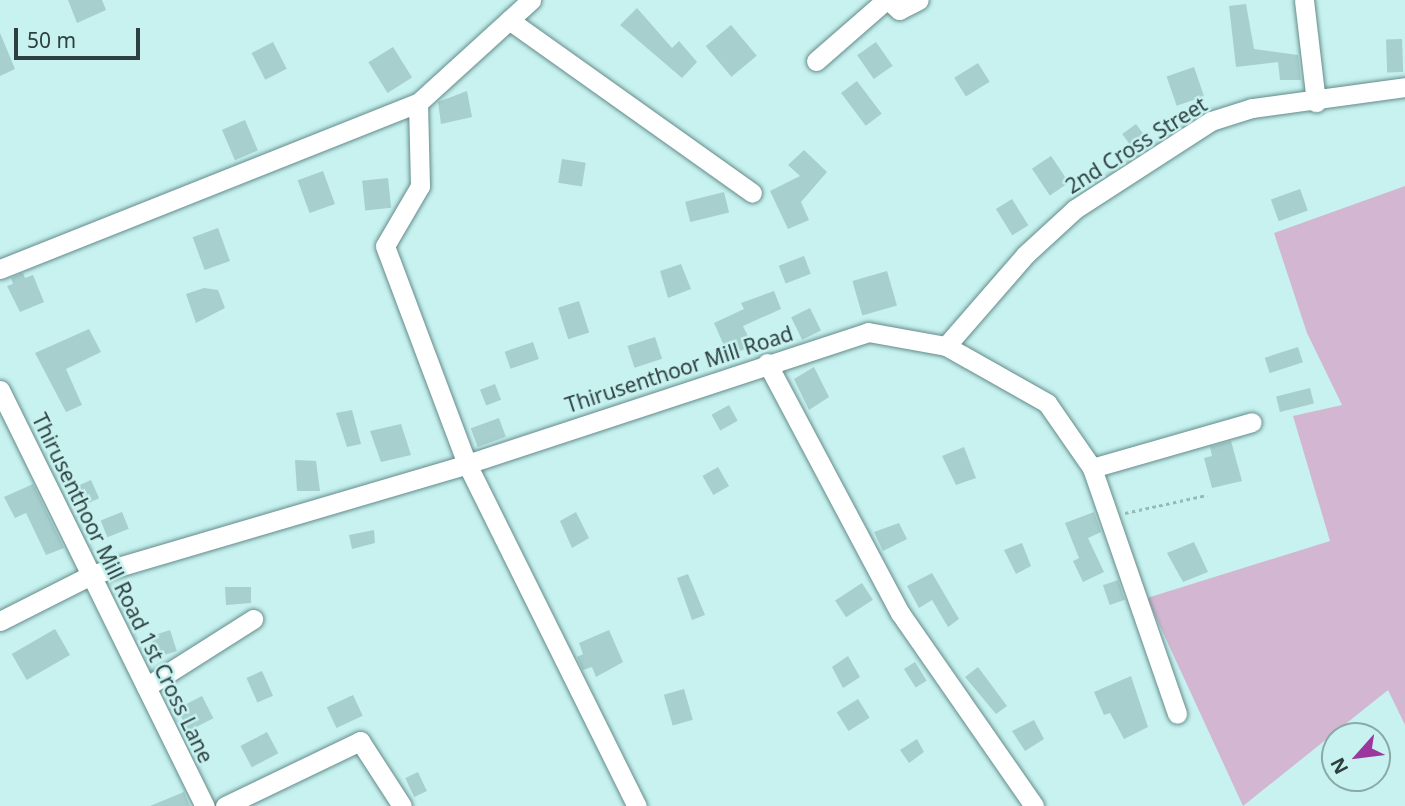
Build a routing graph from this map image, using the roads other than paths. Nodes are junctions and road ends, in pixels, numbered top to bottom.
1 (531, 0) edge
2 (887, 0) edge
3 (919, 0) edge
4 (1304, 0) edge
5 (509, 20) junction
6 (816, 61) dead end
7 (1405, 87) edge
8 (1316, 102) junction
9 (418, 103) junction
10 (752, 193) dead end
11 (0, 269) edge
12 (946, 346) junction
13 (767, 363) junction
14 (0, 390) edge
15 (1252, 422) dead end
16 (8, 429) edge
17 (467, 464) junction
18 (1092, 468) junction
19 (91, 575) junction
20 (253, 619) dead end
21 (0, 621) edge
22 (146, 687) junction
23 (1177, 714) dead end
24 (205, 806) edge
25 (225, 806) edge
26 (402, 806) edge
27 (637, 806) edge
28 (1034, 806) edge

1 - 5 street
2 - 3 street
2 - 6 street
4 - 8 street
5 - 9 street
5 - 10 street
7 - 8 street, 2nd Cross Street
8 - 12 street, 2nd Cross Street
9 - 11 street
9 - 17 street
12 - 13 street, Thirusenthoor Mill Road
12 - 18 street, Thirusenthoor Mill Road
13 - 17 street, Thirusenthoor Mill Road
13 - 28 street
14 - 16 street, Thirusenthoor Mill Road 1st Cross Lane
15 - 18 street
16 - 19 street, Thirusenthoor Mill Road 1st Cross Lane
17 - 19 street, Thirusenthoor Mill Road
17 - 27 street
18 - 23 street, Thirusenthoor Mill Road
19 - 21 street, Thirusenthoor Mill Road
19 - 22 street, Thirusenthoor Mill Road 1st Cross Lane
20 - 22 street
22 - 24 street, Thirusenthoor Mill Road 1st Cross Lane
25 - 26 street

